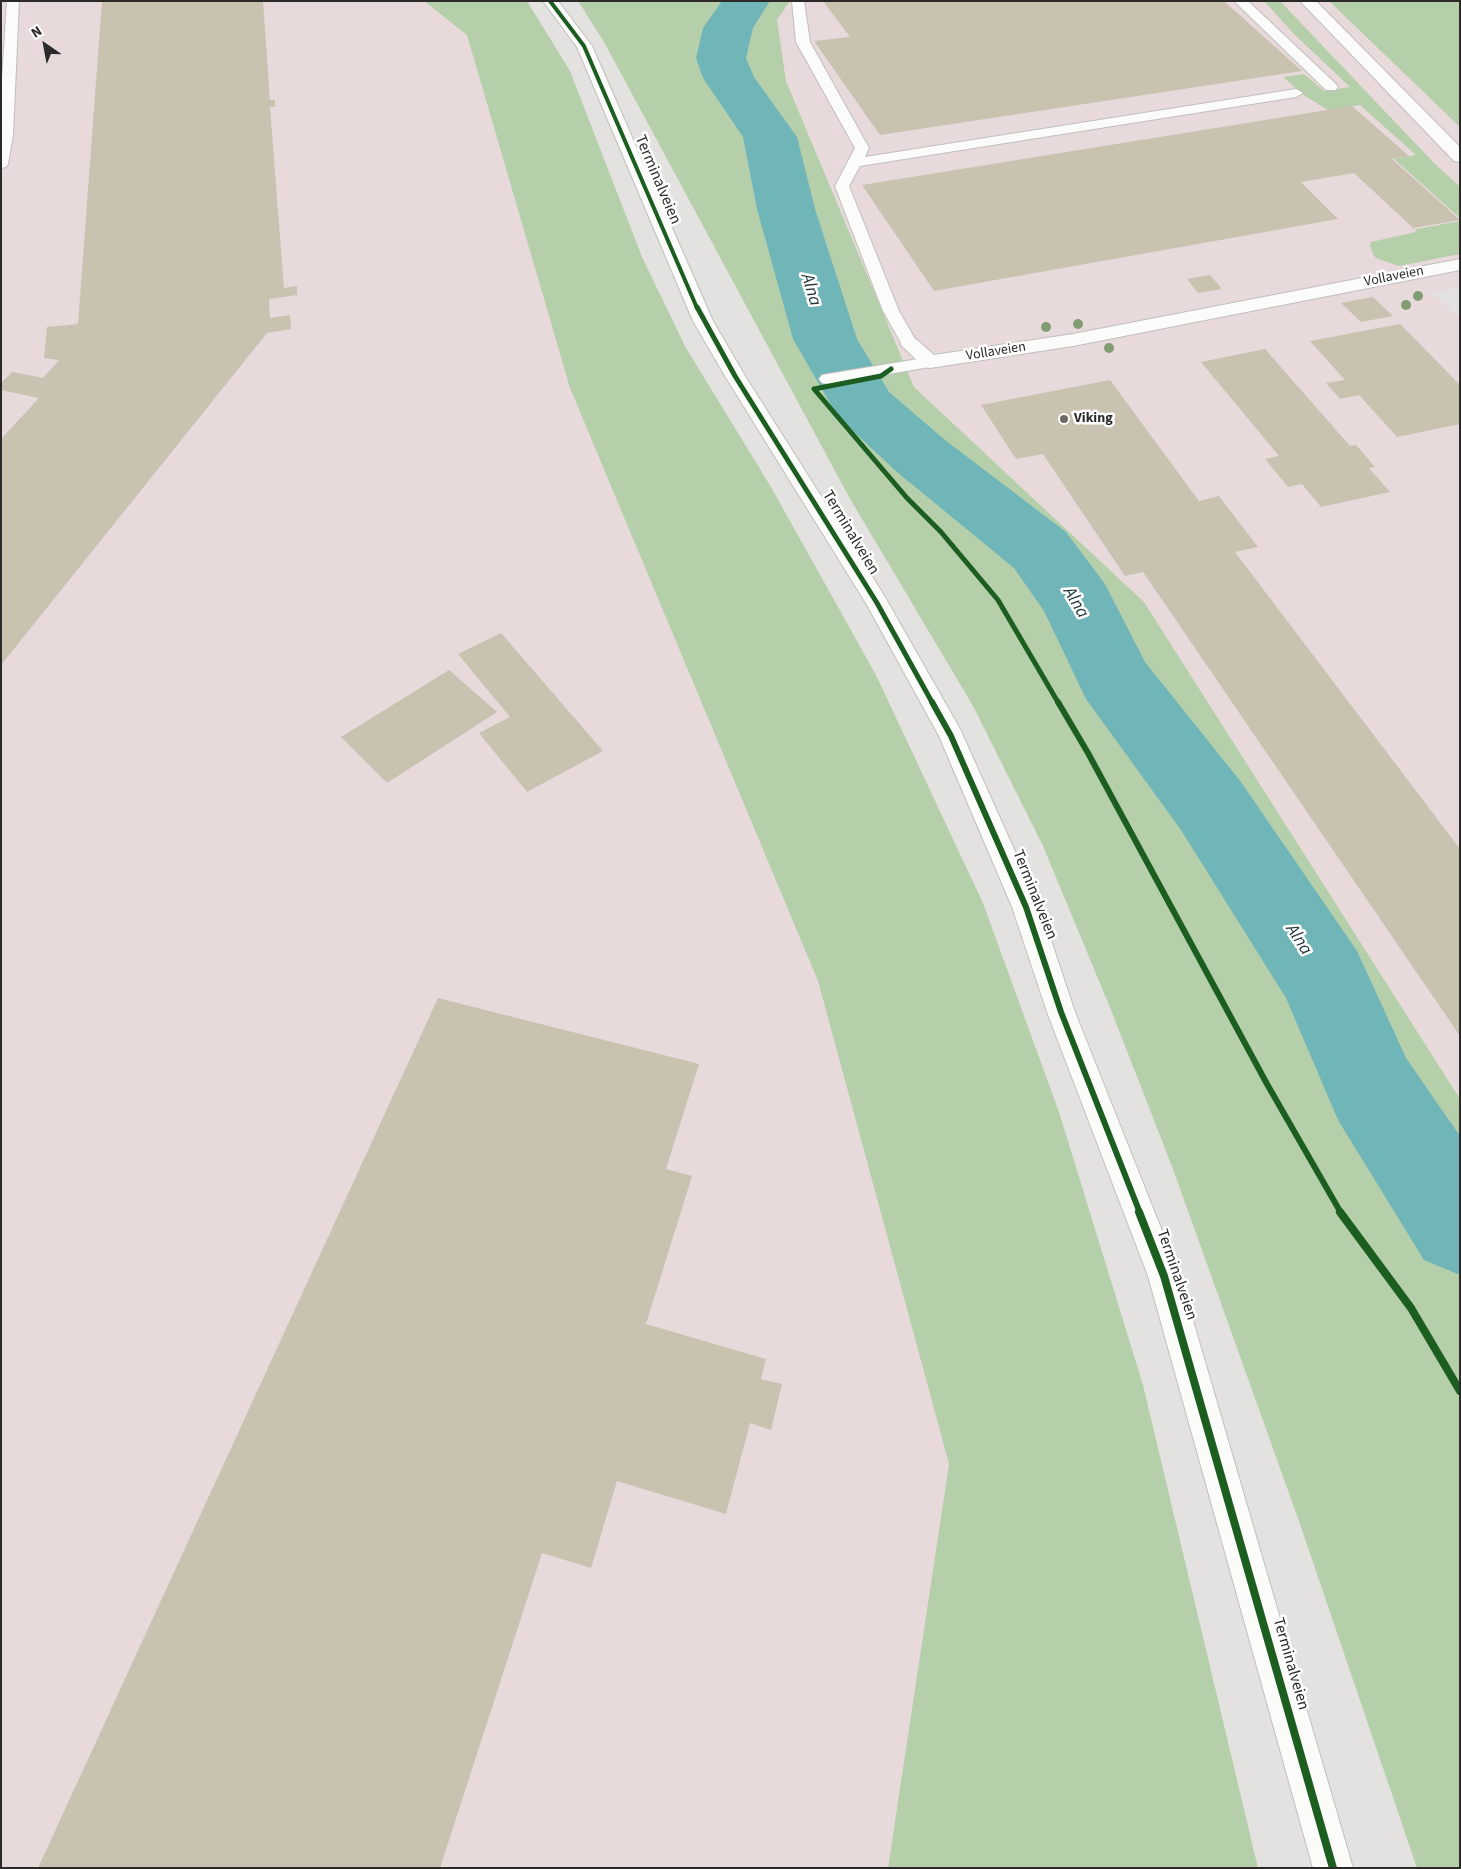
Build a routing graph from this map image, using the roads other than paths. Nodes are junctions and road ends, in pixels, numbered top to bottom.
1 (13, 1) edge
2 (550, 1) edge
3 (798, 1) edge
4 (1240, 1) edge
5 (1307, 1) edge
6 (1331, 87) dead end
7 (1296, 93) dead end
8 (1460, 157) edge
9 (854, 163) junction
10 (1, 164) edge
11 (1460, 264) edge
12 (910, 344) joint
13 (930, 362) junction
14 (828, 379) dead end
15 (1333, 1868) edge

1 - 10 lane
2 - 15 street, Terminalveien
3 - 9 lane
4 - 6 lane
5 - 8 street
7 - 9 lane
9 - 12 lane
11 - 13 street, Vollaveien
12 - 13 street
13 - 14 lane

